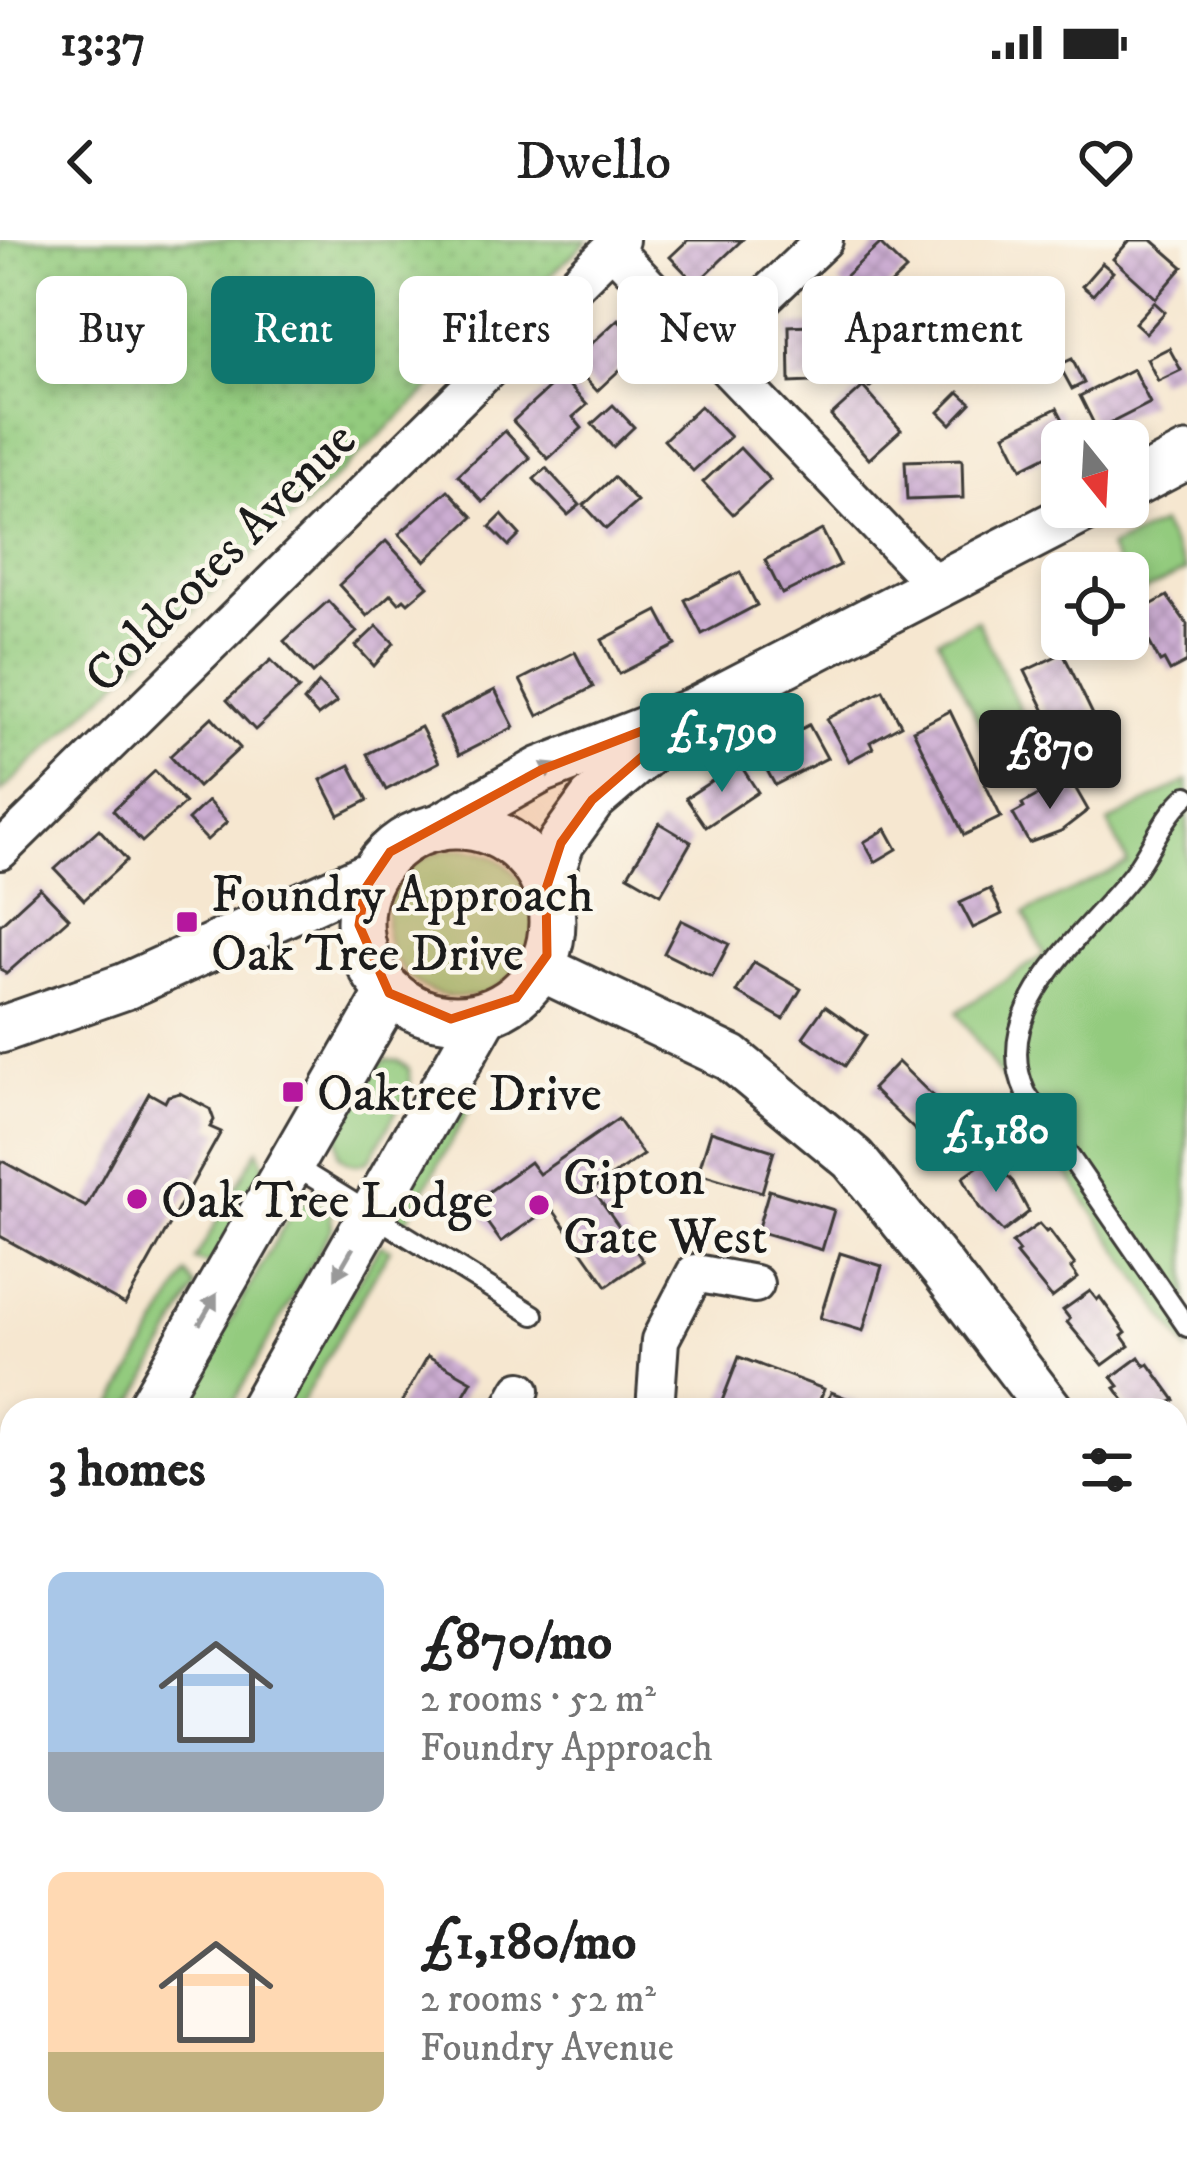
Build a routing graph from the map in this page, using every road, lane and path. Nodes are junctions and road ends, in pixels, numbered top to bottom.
1 (824, 240) edge
2 (616, 244) edge
3 (645, 276) edge
4 (778, 284) edge
5 (744, 384) edge
6 (1187, 455) edge
7 (1149, 476) edge
8 (1048, 528) edge
9 (936, 586) junction
10 (696, 710) junction
11 (1187, 796) edge
12 (438, 828) junction
13 (0, 851) edge
14 (372, 874) junction
15 (547, 889) junction
16 (277, 917) junction
17 (541, 968) junction
18 (378, 975) junction
19 (485, 1015) junction
20 (0, 1030) edge
21 (291, 1164) junction
22 (371, 1216) junction
23 (755, 1284) dead end
24 (534, 1315) dead end
25 (1187, 1327) edge
26 (156, 1398) edge
27 (268, 1398) edge
28 (656, 1398) edge
29 (1041, 1398) edge

1 - 4 street
2 - 3 street
2 - 13 street, Coldcotes Avenue
5 - 9 street
6 - 7 street
8 - 9 street
9 - 10 street
12 -> 10 street
10 - 15 street
11 - 25 lane
12 - 14 street
12 - 15 street
14 - 16 street
14 - 18 street
15 - 17 street
16 - 18 street
16 - 20 street
17 - 19 street
17 - 29 street
18 - 19 street
18 - 21 street
19 - 22 street
21 - 22 lane
26 -> 21 street
22 - 24 lane
22 -> 27 street
23 - 28 street

